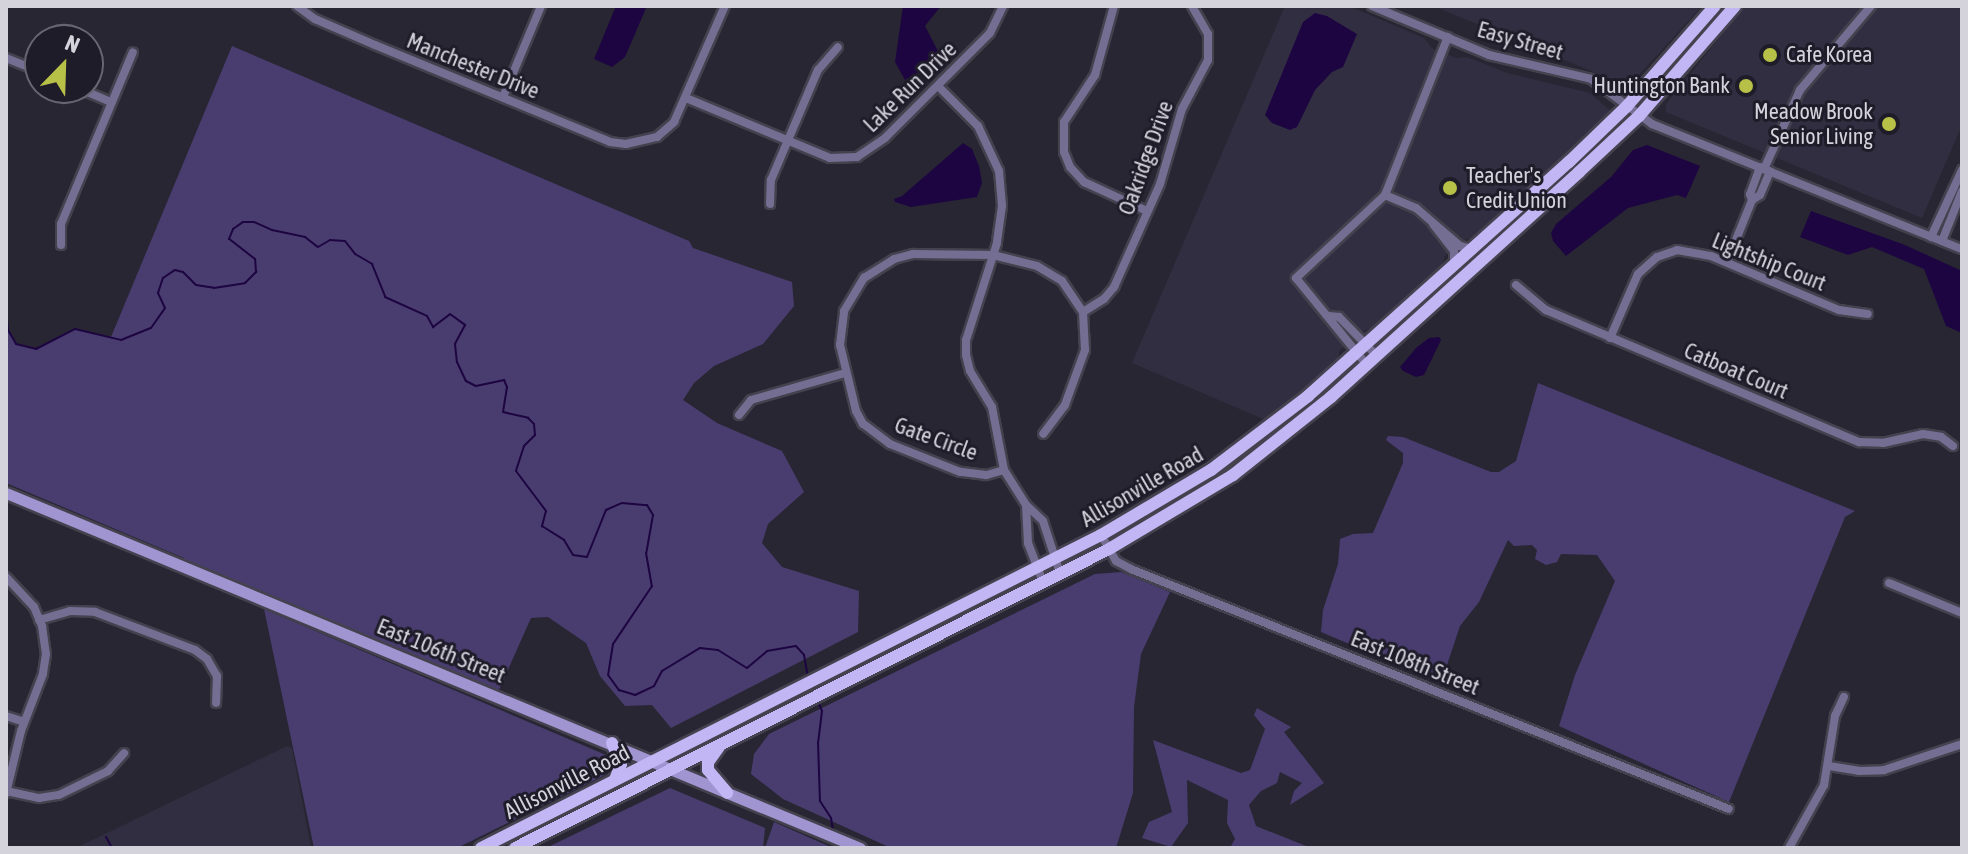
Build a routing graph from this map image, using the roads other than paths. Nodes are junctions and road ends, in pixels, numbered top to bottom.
1 (297, 6) edge
2 (541, 6) edge
3 (725, 6) edge
4 (1003, 6) edge
5 (1114, 6) edge
6 (1192, 6) edge
7 (1372, 6) edge
8 (1715, 6) edge
9 (1735, 6) edge
10 (1871, 6) edge
11 (1448, 37) junction
12 (838, 47) dead end
13 (133, 52) dead end
14 (938, 86) junction
15 (503, 97) junction
16 (686, 98) junction
17 (104, 99) edge
18 (111, 102) junction
19 (1627, 106) junction
20 (1639, 116) junction
21 (788, 141) junction
22 (1765, 169) junction
23 (1962, 170) edge
24 (1962, 191) edge
25 (1385, 195) junction
26 (770, 204) dead end
27 (1147, 211) junction
28 (1433, 224) junction
29 (1931, 237) junction
30 (1942, 241) junction
31 (61, 245) dead end
32 (1472, 249) junction
33 (1962, 249) edge
34 (993, 255) junction
35 (1727, 262) junction
36 (1454, 266) junction
37 (1516, 285) dead end
38 (1083, 312) junction
39 (1868, 314) dead end
40 (1610, 338) junction
41 (1361, 348) junction
42 (1372, 360) junction
43 (845, 373) junction
44 (739, 415) dead end
45 (1043, 434) dead end
46 (1953, 446) dead end
47 (1004, 470) junction
48 (6, 493) edge
49 (1026, 505) junction
50 (1101, 535) junction
51 (1109, 549) junction
52 (1054, 559) junction
53 (1038, 567) junction
54 (1060, 573) junction
55 (6, 577) edge
56 (1043, 582) junction
57 (1889, 583) dead end
58 (1962, 613) edge
59 (39, 620) junction
60 (1844, 697) dead end
61 (216, 703) dead end
62 (6, 716) edge
63 (24, 722) junction
64 (612, 743) junction
65 (722, 744) junction
66 (1962, 744) edge
67 (124, 753) dead end
68 (654, 761) junction
69 (1829, 766) junction
70 (672, 769) junction
71 (615, 780) junction
72 (6, 792) edge
73 (727, 793) junction
74 (1729, 809) dead end
75 (856, 846) edge
76 (481, 848) edge
77 (515, 848) edge
78 (1789, 848) edge

1 - 15 street, Manchester Drive
2 - 15 street
3 - 16 street
4 - 14 street, Lake Run Drive
5 - 27 street
6 - 27 street, Oakridge Drive
7 - 11 street, Easy Street
8 - 19 main road, Allisonville Road
9 - 20 main road, Allisonville Road
10 - 22 street
11 - 19 street, Easy Street
11 - 25 street
12 - 21 street
13 - 18 street
14 - 21 street, Lake Run Drive
14 - 34 street
15 - 16 street, Manchester Drive
16 - 21 street, Lake Run Drive
17 - 18 street
18 - 31 street
19 - 20 street, Easy Street
19 - 32 main road, Allisonville Road
20 - 22 street, Easy Street
20 - 42 main road, Allisonville Road
21 - 26 street
22 - 29 street, Easy Street
22 - 35 street
23 - 29 street
24 - 30 street
25 - 28 street
25 - 41 street
27 - 38 street, Oakridge Drive
28 - 32 street
28 - 36 street
29 - 30 street, Easy Street
30 - 33 street, Easy Street
32 - 36 main road, Allisonville Road
34 - 38 street, Gate Circle
34 - 43 street, Gate Circle
34 - 47 street
35 - 39 street, Lightship Court
35 - 40 street, Lightship Court
36 - 41 main road, Allisonville Road
37 - 40 street, Catboat Court
38 - 45 street
40 - 46 street, Catboat Court
41 - 42 street
41 - 50 main road, Allisonville Road
42 - 51 main road, Allisonville Road
43 - 44 street
43 - 47 street, Gate Circle
47 - 49 street
48 - 64 street, East 106th Street
49 - 52 street
49 - 53 street
50 - 51 street, East 108th Street
50 - 52 main road, Allisonville Road
51 - 54 main road, Allisonville Road
51 - 74 street, East 108th Street
52 - 53 main road, Allisonville Road
52 - 54 street
53 - 56 street
53 - 68 main road, Allisonville Road
54 - 56 main road, Allisonville Road
55 - 59 street
56 - 65 main road, Allisonville Road
57 - 58 street
59 - 61 street
59 - 63 street
60 - 69 street
62 - 63 street
63 - 72 street
64 - 68 street, East 106th Street
64 - 71 main road
65 - 70 main road, Allisonville Road
65 - 73 main road
66 - 69 street
67 - 72 street
68 - 70 street, East 106th Street
68 - 71 main road, Allisonville Road
69 - 78 street
70 - 73 street, East 106th Street
70 - 77 main road, Allisonville Road
71 - 76 main road, Allisonville Road
73 - 75 street, East 106th Street

